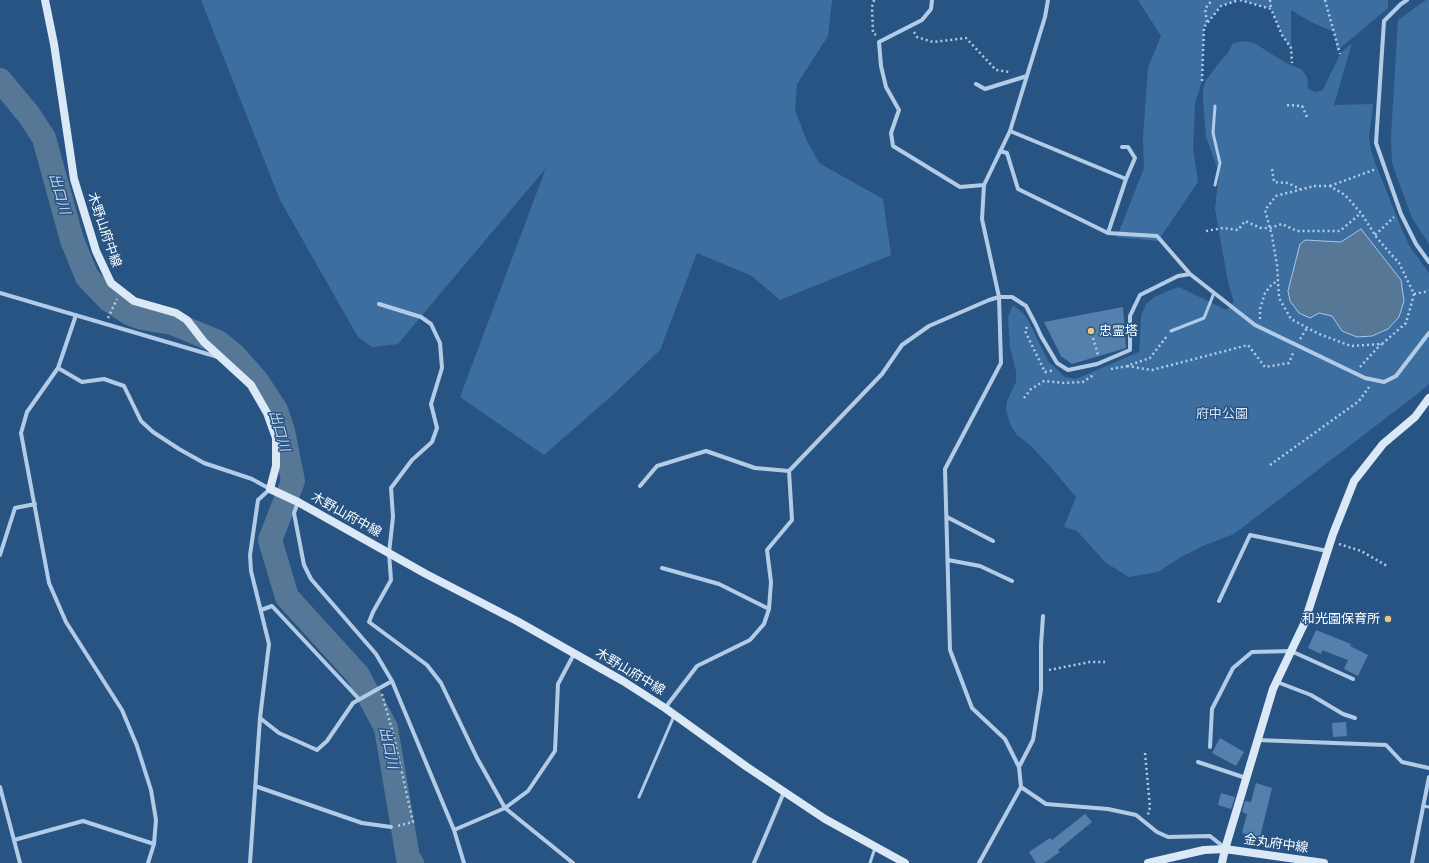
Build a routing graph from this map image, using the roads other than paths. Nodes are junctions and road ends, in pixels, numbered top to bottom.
1 (45, 0) edge
2 (932, 0) edge
3 (1048, 0) edge
4 (1407, 0) edge
5 (1027, 76) junction
6 (976, 84) dead end
7 (1215, 106) dead end
8 (1010, 131) junction
9 (1122, 147) dead end
10 (1000, 151) junction
11 (1126, 179) junction
12 (1215, 184) dead end
13 (984, 185) junction
14 (1108, 233) junction
15 (1429, 262) edge
16 (1190, 274) junction
17 (0, 293) edge
18 (1214, 293) junction
19 (999, 297) junction
20 (379, 304) dead end
21 (76, 315) junction
22 (1172, 331) road end
23 (1429, 333) edge
24 (224, 359) junction
25 (58, 368) junction
26 (1427, 403) edge
27 (789, 471) junction
28 (640, 486) dead end
29 (273, 490) junction
30 (298, 502) junction
31 (35, 504) junction
32 (947, 517) junction
33 (993, 541) dead end
34 (1328, 551) junction
35 (389, 553) junction
36 (0, 555) edge
37 (948, 560) junction
38 (662, 568) dead end
39 (1012, 581) dead end
40 (1218, 601) dead end
41 (769, 609) junction
42 (261, 610) junction
43 (1043, 616) dead end
44 (1291, 651) junction
45 (574, 654) junction
46 (1353, 679) dead end
47 (392, 681) junction
48 (1277, 682) junction
49 (359, 699) junction
50 (666, 708) junction
51 (674, 715) junction
52 (260, 718) junction
53 (1355, 718) dead end
54 (1257, 740) junction
55 (1210, 747) dead end
56 (1198, 762) dead end
57 (1019, 767) junction
58 (1429, 768) edge
59 (1429, 777) edge
60 (1246, 778) junction
61 (255, 786) junction
62 (0, 787) edge
63 (1021, 787) junction
64 (784, 792) junction
65 (639, 797) dead end
66 (1423, 806) junction
67 (1429, 807) edge
68 (505, 808) junction
69 (391, 828) road end
70 (454, 830) junction
71 (14, 840) junction
72 (154, 844) junction
73 (875, 847) junction
74 (1225, 849) junction
75 (20, 863) edge
76 (148, 863) edge
77 (250, 863) edge
78 (463, 863) edge
79 (573, 863) edge
80 (754, 863) edge
81 (870, 863) edge
82 (906, 863) edge
83 (979, 863) edge
84 (1148, 863) edge
85 (1222, 863) edge
86 (1324, 863) edge
87 (1412, 863) edge

1 - 24 main road, 木野山府中線
2 - 13 street
3 - 5 street
4 - 15 street
5 - 6 street
5 - 8 street
7 - 12 lane
8 - 10 street
8 - 11 street
9 - 11 street
10 - 13 street
10 - 14 street
11 - 14 street
13 - 19 street
14 - 16 street
16 - 18 street
16 - 19 street
17 - 21 street
18 - 22 lane
18 - 23 street
19 - 27 street
19 - 32 street
20 - 35 street
21 - 24 street
21 - 25 street
24 - 29 main road, 木野山府中線
25 - 29 street
25 - 31 street
26 - 34 main road
27 - 28 street
27 - 41 street
29 - 30 main road, 木野山府中線
29 - 42 street
30 - 35 main road, 木野山府中線
30 - 47 street
31 - 36 street
31 - 72 street
32 - 33 street
32 - 37 street
34 - 40 street
34 - 44 main road
35 - 45 main road, 木野山府中線
35 - 68 street
37 - 39 street
37 - 57 street
38 - 41 street
41 - 50 street
42 - 49 street
42 - 52 street
43 - 57 street
44 - 46 street
44 - 48 main road
44 - 55 street
45 - 50 main road, 木野山府中線
45 - 68 street
47 - 49 street
47 - 70 street
48 - 53 street
48 - 54 main road
49 - 52 street
50 - 51 main road, 木野山府中線
51 - 64 main road, 木野山府中線
51 - 65 lane
52 - 61 street
54 - 58 street
54 - 60 main road
56 - 60 street
57 - 63 street
59 - 66 street
60 - 74 main road
61 - 69 street
61 - 77 street
62 - 71 street
63 - 74 street
63 - 83 street
64 - 73 main road, 木野山府中線
64 - 80 street
66 - 67 lane
66 - 87 street
68 - 70 street
68 - 79 street
70 - 78 street
71 - 72 street
71 - 75 street
72 - 76 street
73 - 81 lane
73 - 82 main road, 木野山府中線
74 - 84 main road
74 - 85 main road
74 - 86 main road, 金丸府中線

